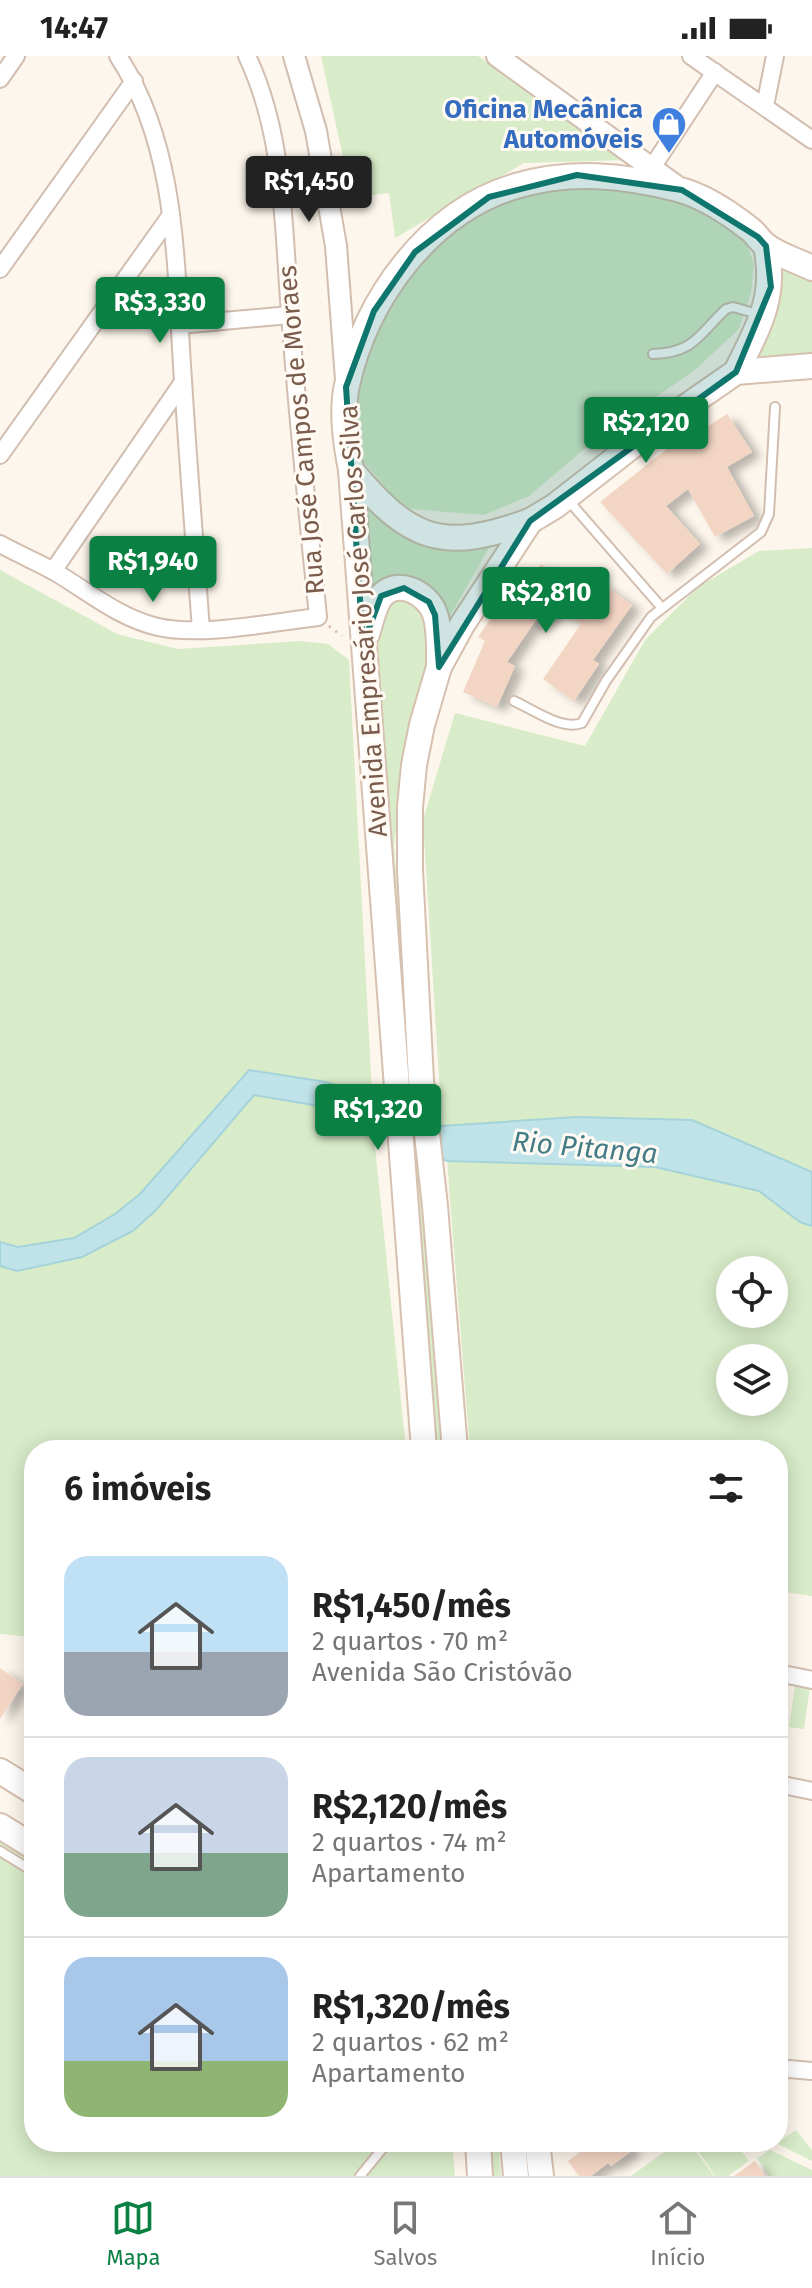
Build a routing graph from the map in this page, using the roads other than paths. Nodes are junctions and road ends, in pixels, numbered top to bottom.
1 (16, 56) edge
2 (118, 56) edge
3 (247, 56) edge
4 (294, 56) edge
5 (497, 56) edge
6 (691, 56) edge
7 (775, 56) edge
8 (715, 72) junction
9 (0, 79) edge
10 (134, 81) junction
11 (765, 106) junction
12 (812, 140) edge
13 (653, 166) junction
14 (682, 190) junction
15 (171, 215) junction
16 (766, 246) junction
17 (812, 268) edge
18 (0, 269) edge
19 (290, 315) junction
20 (763, 315) junction
21 (179, 325) junction
22 (653, 354) dead end
23 (812, 366) edge
24 (736, 372) junction
25 (183, 382) junction
26 (346, 387) junction
27 (775, 407) dead end
28 (0, 455) edge
29 (351, 470) junction
30 (566, 497) junction
31 (530, 521) junction
32 (0, 544) edge
33 (53, 571) junction
34 (662, 608) junction
35 (201, 630) junction
36 (364, 650) junction
37 (439, 667) junction
38 (514, 701) dead end
39 (423, 1440) edge
40 (454, 1440) edge
41 (788, 1675) edge
42 (812, 1680) edge
43 (0, 1771) edge
44 (24, 1786) edge
45 (788, 1786) edge
46 (812, 1791) edge
47 (0, 1826) edge
48 (24, 1841) edge
49 (0, 1851) edge
50 (24, 1866) edge
51 (788, 2069) edge
52 (812, 2071) edge
53 (380, 2152) edge
54 (479, 2152) edge
55 (514, 2152) edge
56 (538, 2152) edge
57 (360, 2176) edge
58 (480, 2176) edge
59 (516, 2176) edge
60 (541, 2176) edge

1 - 9 street
2 - 10 street
3 - 19 street, Rua José Campos de Moraes
4 - 26 street
5 - 13 street
6 - 8 street
7 - 11 street
8 - 11 street
8 - 13 street
10 - 15 street
10 - 18 street
11 - 12 street
13 - 14 street
14 - 16 main road, Avenida Empresário José Carlos Silva
14 - 26 main road, Avenida Empresário José Carlos Silva
15 - 21 street
15 - 28 street
16 - 17 main road, Avenida Empresário José Carlos Silva
16 - 20 main road
19 - 21 street
19 - 35 street, Rua José Campos de Moraes
20 - 22 lane
20 - 24 main road
21 - 25 street
23 - 24 main road
24 - 30 main road, Avenida Empresário José Carlos Silva
25 - 33 street
25 - 35 street
26 - 29 main road, Avenida Empresário José Carlos Silva
27 - 34 lane
29 - 31 main road
29 - 36 main road, Avenida Empresário José Carlos Silva
30 - 31 main road, Avenida Empresário José Carlos Silva
30 - 34 lane
31 - 37 main road, Avenida Empresário José Carlos Silva
32 - 33 street
33 - 35 street
34 - 38 lane
36 - 37 main road
36 - 39 main road, Avenida Empresário José Carlos Silva
37 - 40 main road, Avenida Empresário José Carlos Silva
41 - 42 street
43 - 44 main road
45 - 46 street
47 - 48 main road
49 - 50 lane
51 - 52 street
53 - 57 lane
54 - 58 main road
55 - 59 main road
56 - 60 main road

